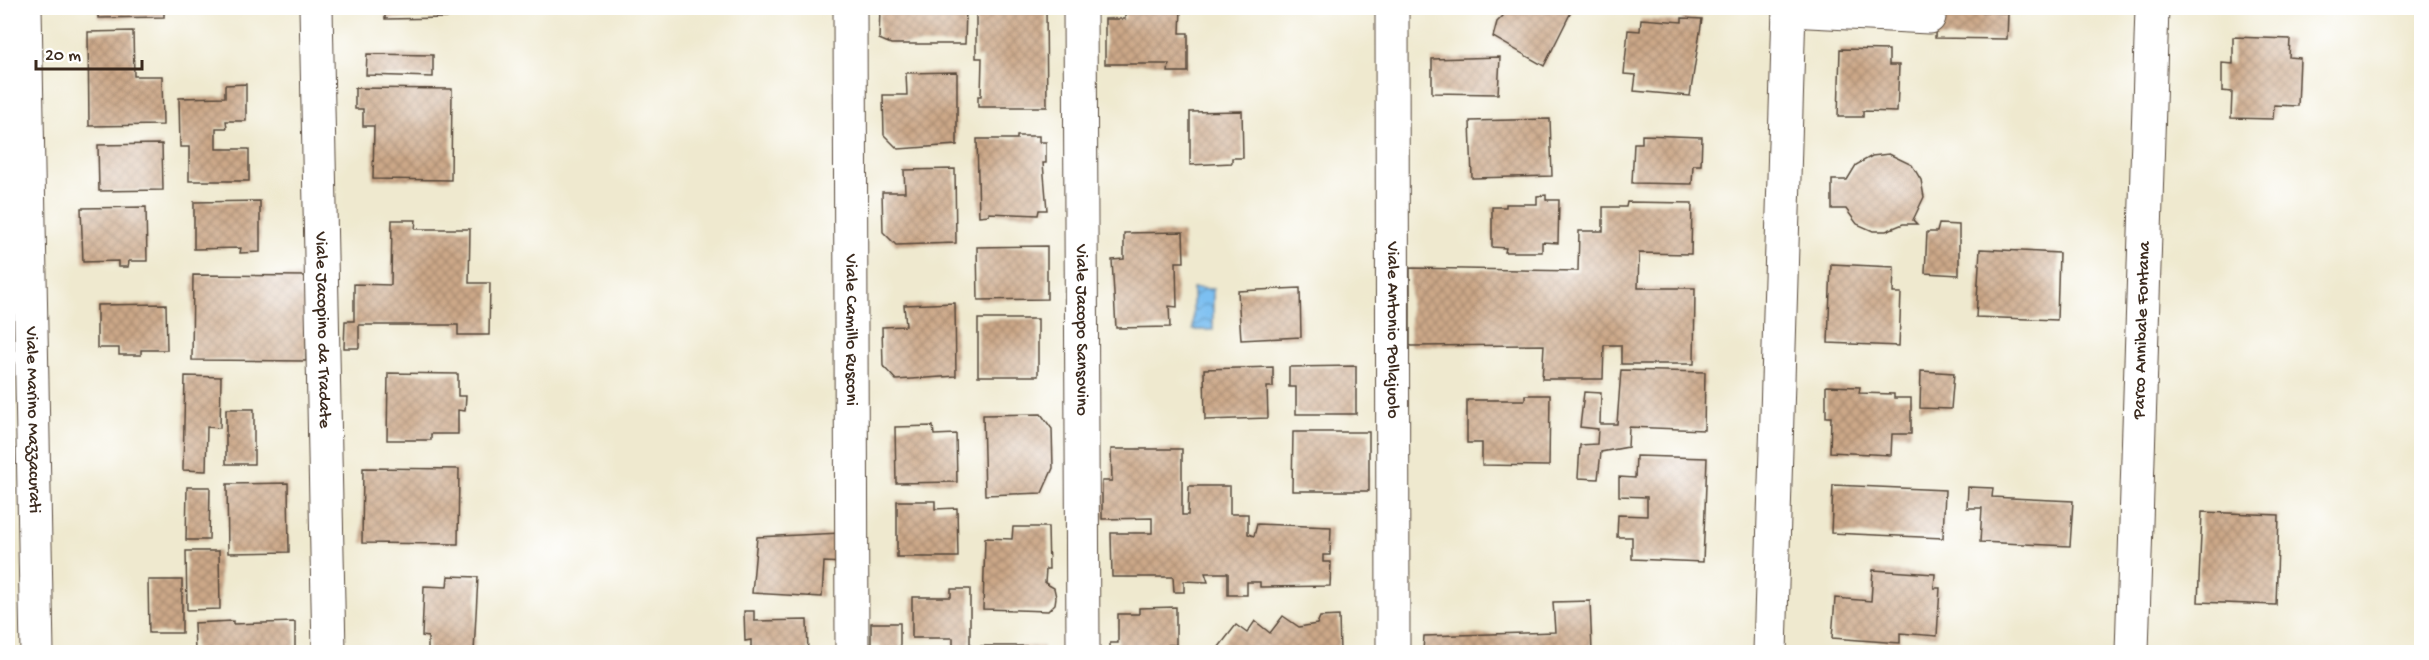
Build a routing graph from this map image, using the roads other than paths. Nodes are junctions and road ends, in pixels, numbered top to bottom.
1 (25, 8) edge
2 (316, 8) edge
3 (850, 8) edge
4 (1080, 8) edge
5 (1392, 8) edge
6 (2152, 8) edge
7 (1789, 9) edge
8 (1929, 17) dead end
9 (37, 652) edge
10 (329, 652) edge
11 (852, 652) edge
12 (1083, 652) edge
13 (1393, 652) edge
14 (1770, 652) edge
15 (2132, 652) edge

1 - 9 street, Viale Marino Mazzacurati
2 - 10 street, Viale Jacopino da Tradate
3 - 11 street, Viale Camillo Rusconi
4 - 12 street, Viale Jacopo Sansovino
5 - 13 street, Viale Antonio Pollajuolo
6 - 15 street, Parco Annibale Fontana
7 - 8 street
7 - 14 street

